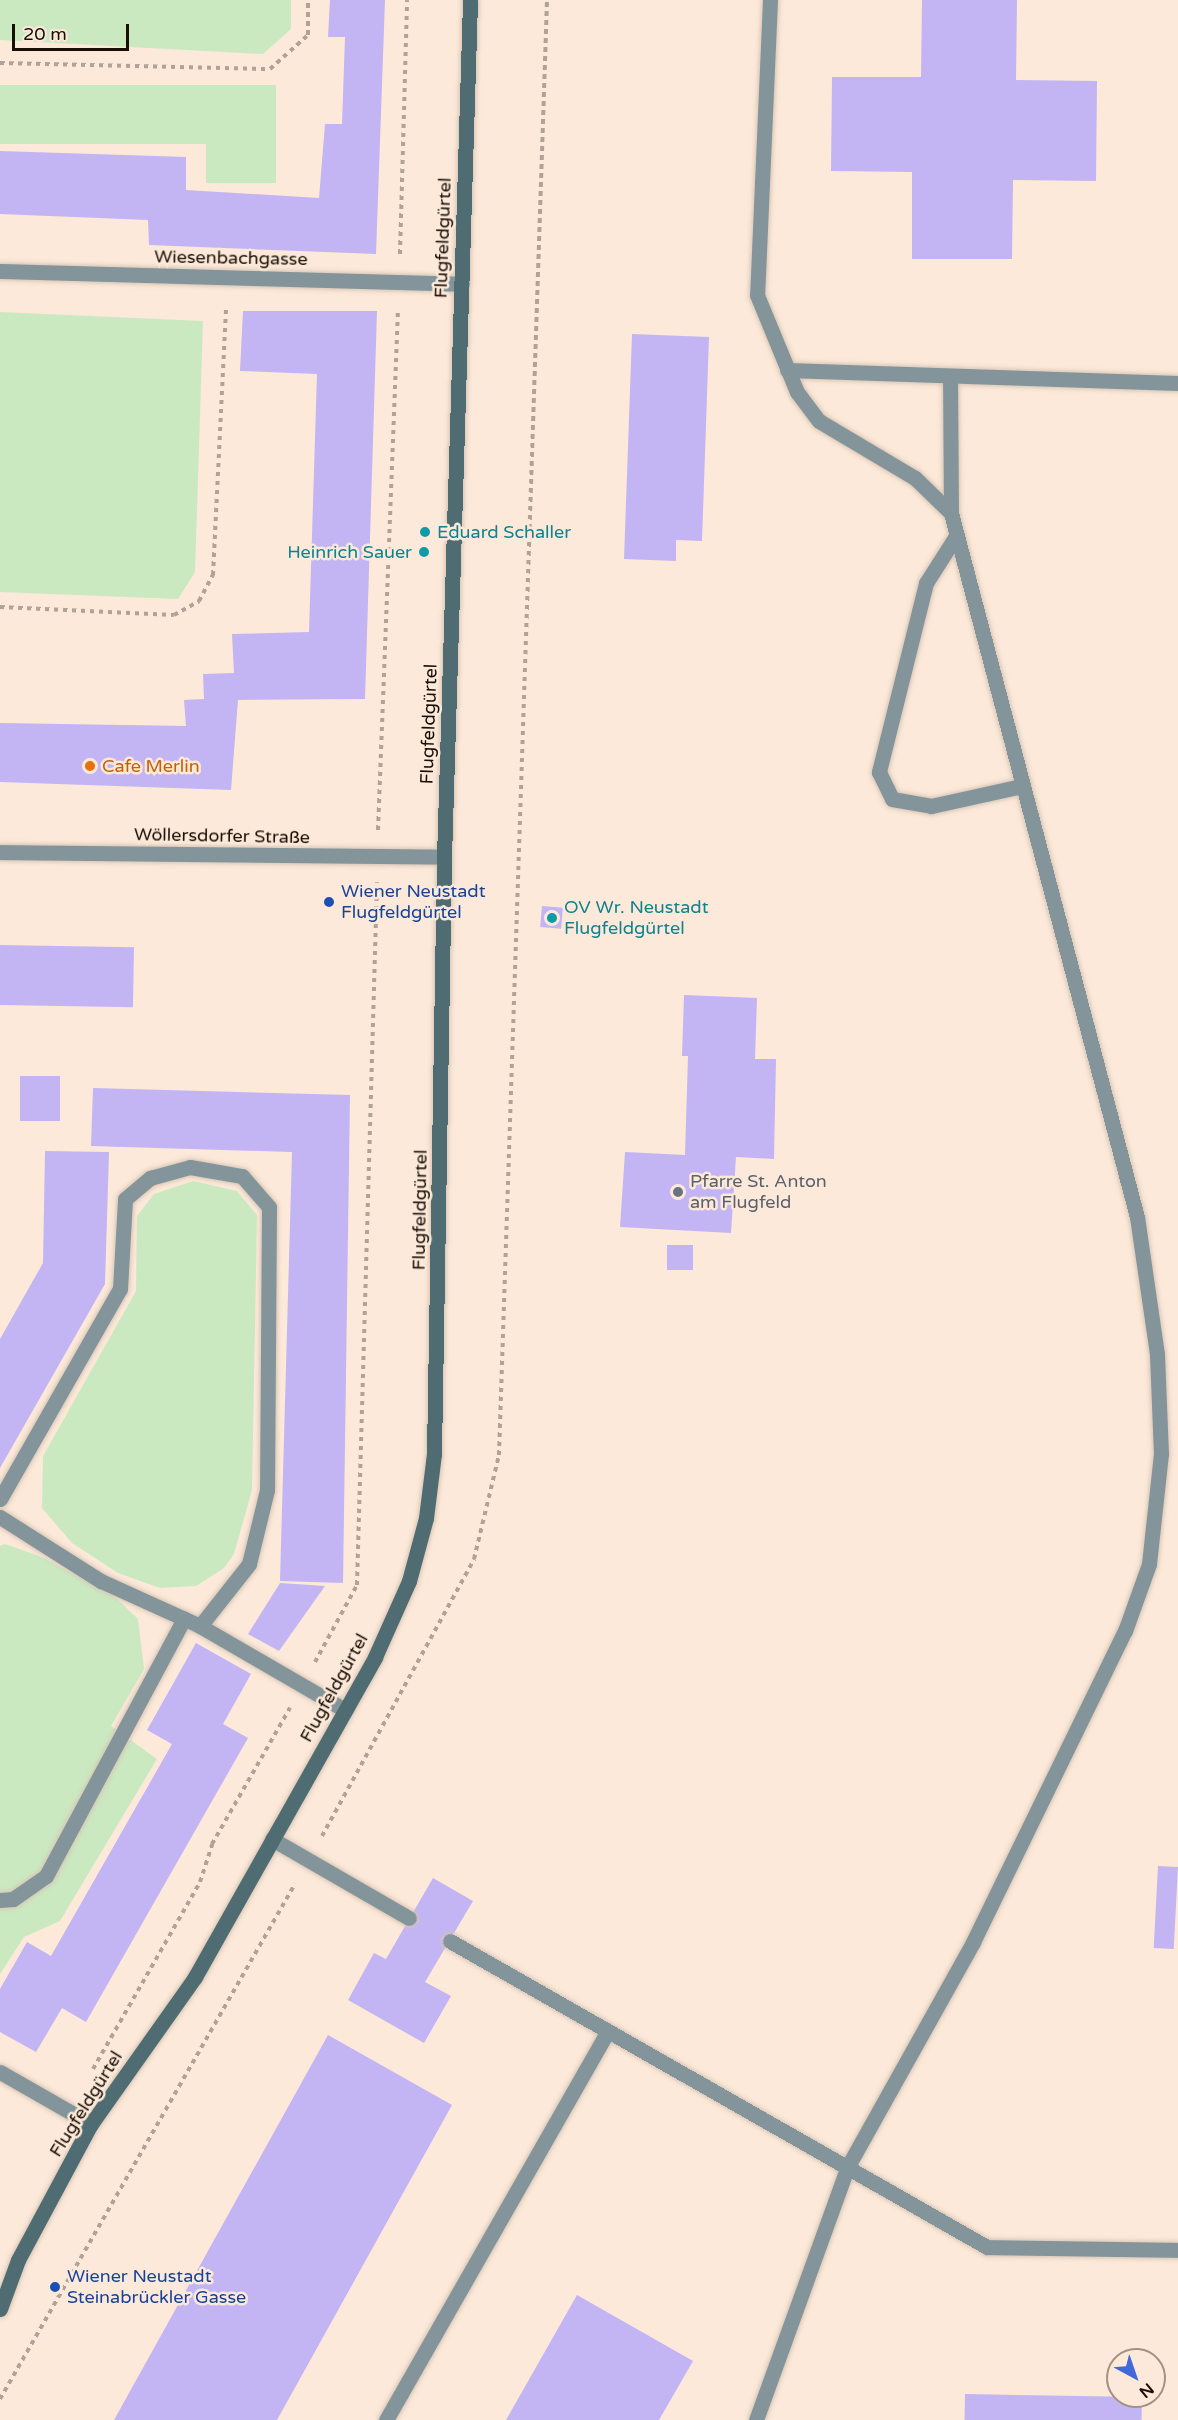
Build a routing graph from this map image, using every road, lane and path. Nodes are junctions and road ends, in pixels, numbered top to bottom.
1 (308, 0) edge
2 (407, 0) edge
3 (470, 0) edge
4 (770, 0) edge
5 (0, 63) edge
6 (0, 271) edge
7 (228, 277) junction
8 (399, 282) junction
9 (462, 284) junction
10 (787, 370) junction
11 (950, 377) junction
12 (1178, 383) edge
13 (951, 513) junction
14 (956, 536) junction
15 (0, 607) edge
16 (1022, 786) junction
17 (379, 812) dead end
18 (0, 852) edge
19 (444, 858) junction
20 (376, 908) dead end
21 (0, 1499) edge
22 (0, 1517) edge
23 (184, 1619) junction
24 (200, 1626) junction
25 (302, 1686) junction
26 (345, 1710) junction
27 (272, 1839) junction
28 (0, 1900) edge
29 (409, 1918) dead end
30 (450, 1941) dead end
31 (607, 2032) junction
32 (0, 2072) edge
33 (69, 2111) junction
34 (91, 2124) junction
35 (848, 2166) junction
36 (1178, 2250) edge
37 (0, 2309) edge
38 (386, 2420) edge
39 (756, 2420) edge

1 - 5 path
2 - 8 path
3 - 9 street, Flugfeldgürtel
4 - 10 street
6 - 7 street, Wiesenbachgasse
7 - 8 street, Wiesenbachgasse
7 - 15 path
8 - 9 street, Wiesenbachgasse
8 - 17 path
9 - 19 street, Flugfeldgürtel
10 - 11 street
10 - 13 street
11 - 12 street
11 - 13 street
13 - 14 street
14 - 16 street
14 - 16 street
16 - 35 street
18 - 19 street, Wöllersdorfer Straße
19 - 26 street, Flugfeldgürtel
20 - 25 path
21 - 24 street
22 - 23 street
23 - 24 street
23 - 28 street
24 - 25 street
25 - 26 street
25 - 33 path
26 - 27 street, Flugfeldgürtel
27 - 29 street
27 - 34 street, Flugfeldgürtel
30 - 31 street
31 - 35 street
31 - 38 street
32 - 33 street
33 - 34 street
34 - 37 street, Flugfeldgürtel
35 - 36 street
35 - 39 street

